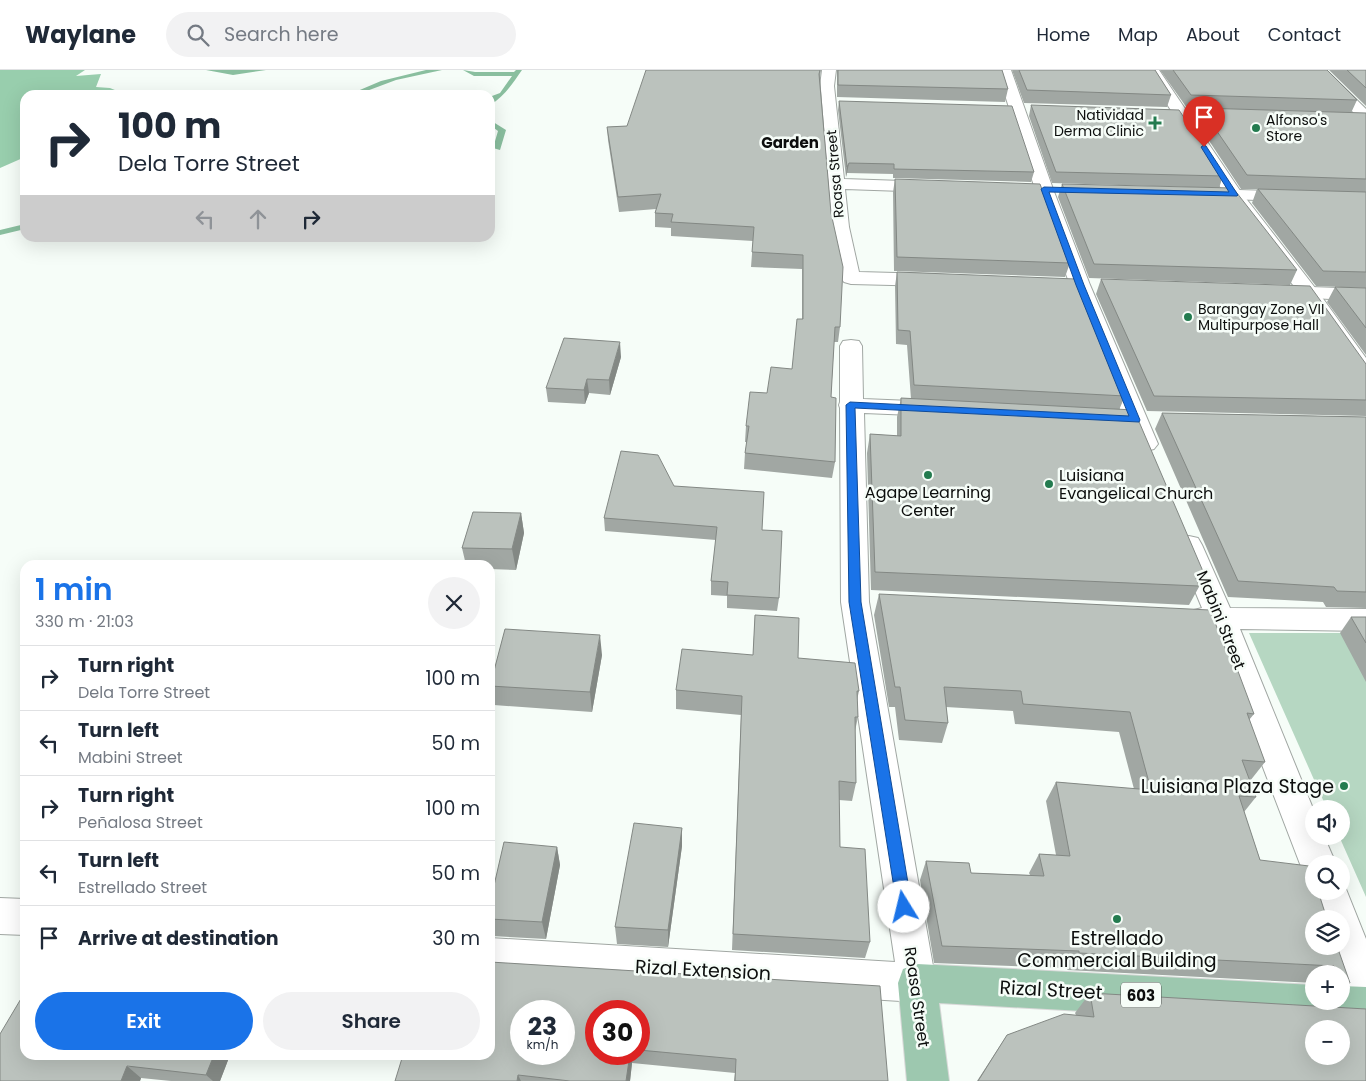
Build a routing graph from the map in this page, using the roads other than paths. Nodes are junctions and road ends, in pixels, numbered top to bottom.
1 (829, 70) edge
2 (1004, 70) edge
3 (1152, 70) edge
4 (1318, 70) edge
5 (1135, 114) edge
6 (1184, 116) junction
7 (1251, 117) edge
8 (1366, 119) edge
9 (1347, 120) edge
10 (836, 184) junction
11 (945, 187) edge
12 (1187, 193) edge
13 (1234, 195) junction
14 (1366, 199) edge
15 (950, 281) edge
16 (1260, 291) edge
17 (1310, 293) junction
18 (1366, 295) edge
19 (851, 346) dead end
20 (1366, 373) edge
21 (850, 405) junction
22 (958, 410) edge
23 (1155, 465) edge
24 (1182, 528) edge
25 (855, 602) junction
26 (885, 603) edge
27 (1182, 617) edge
28 (1221, 619) junction
29 (1366, 620) edge
30 (1314, 855) edge
31 (0, 916) edge
32 (20, 917) edge
33 (1350, 946) edge
34 (495, 958) edge
35 (917, 983) junction
36 (1366, 986) edge
37 (1366, 1007) edge
38 (928, 1081) edge

1 - 10 street, Roasa Street
2 - 23 street
3 - 6 street
4 - 8 street
5 - 6 street
6 - 7 street
6 - 13 street
8 - 9 street
10 - 11 street
10 - 15 street, Roasa Street
12 - 13 street
13 - 14 street
13 - 17 street
16 - 17 street
17 - 18 street
17 - 20 street
19 - 21 street, Roasa Street
21 - 22 street
21 - 25 street, Roasa Street
24 - 28 street, Mabini Street
25 - 26 street
25 - 35 street, Roasa Street
27 - 28 street
28 - 29 street
28 - 30 street, Mabini Street
31 - 32 street
33 - 36 street
34 - 35 street, Rizal Extension
35 - 37 main road, Rizal Street / 603
35 - 38 main road, Roasa Street

